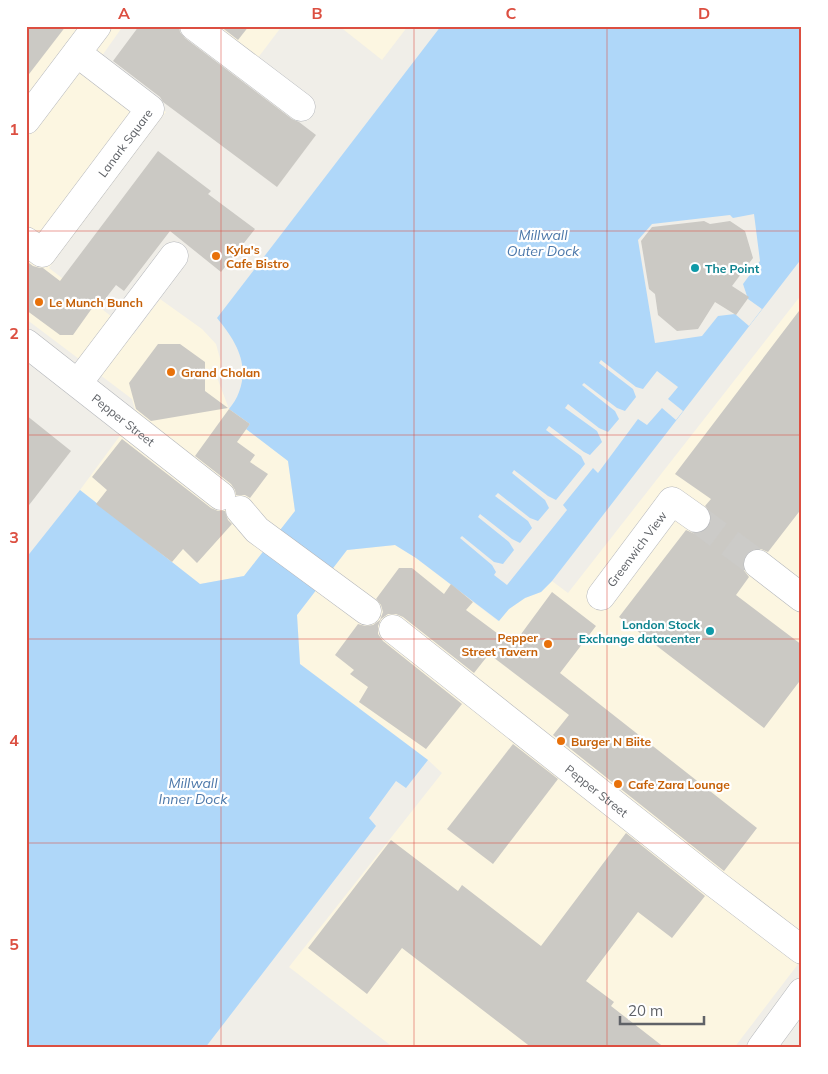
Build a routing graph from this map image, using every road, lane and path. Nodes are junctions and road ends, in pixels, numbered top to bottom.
1 (96, 26) edge
2 (194, 26) edge
3 (77, 53) junction
4 (301, 107) dead end
5 (26, 120) edge
6 (26, 240) edge
7 (174, 256) dead end
8 (26, 343) edge
9 (78, 383) junction
10 (696, 518) tunnel mouth
11 (758, 564) tunnel mouth
12 (601, 596) dead end
13 (802, 598) edge
14 (367, 611) dead end
15 (393, 629) dead end
16 (802, 950) edge
17 (802, 992) edge
18 (761, 1048) edge

1 - 3 street
2 - 4 street
3 - 5 street
3 - 6 street, Lanark Square
7 - 9 street
8 - 9 street, Pepper Street
9 - 14 street, Pepper Street
10 - 12 street, Greenwich View
11 - 13 street
15 - 16 street, Pepper Street
17 - 18 street

